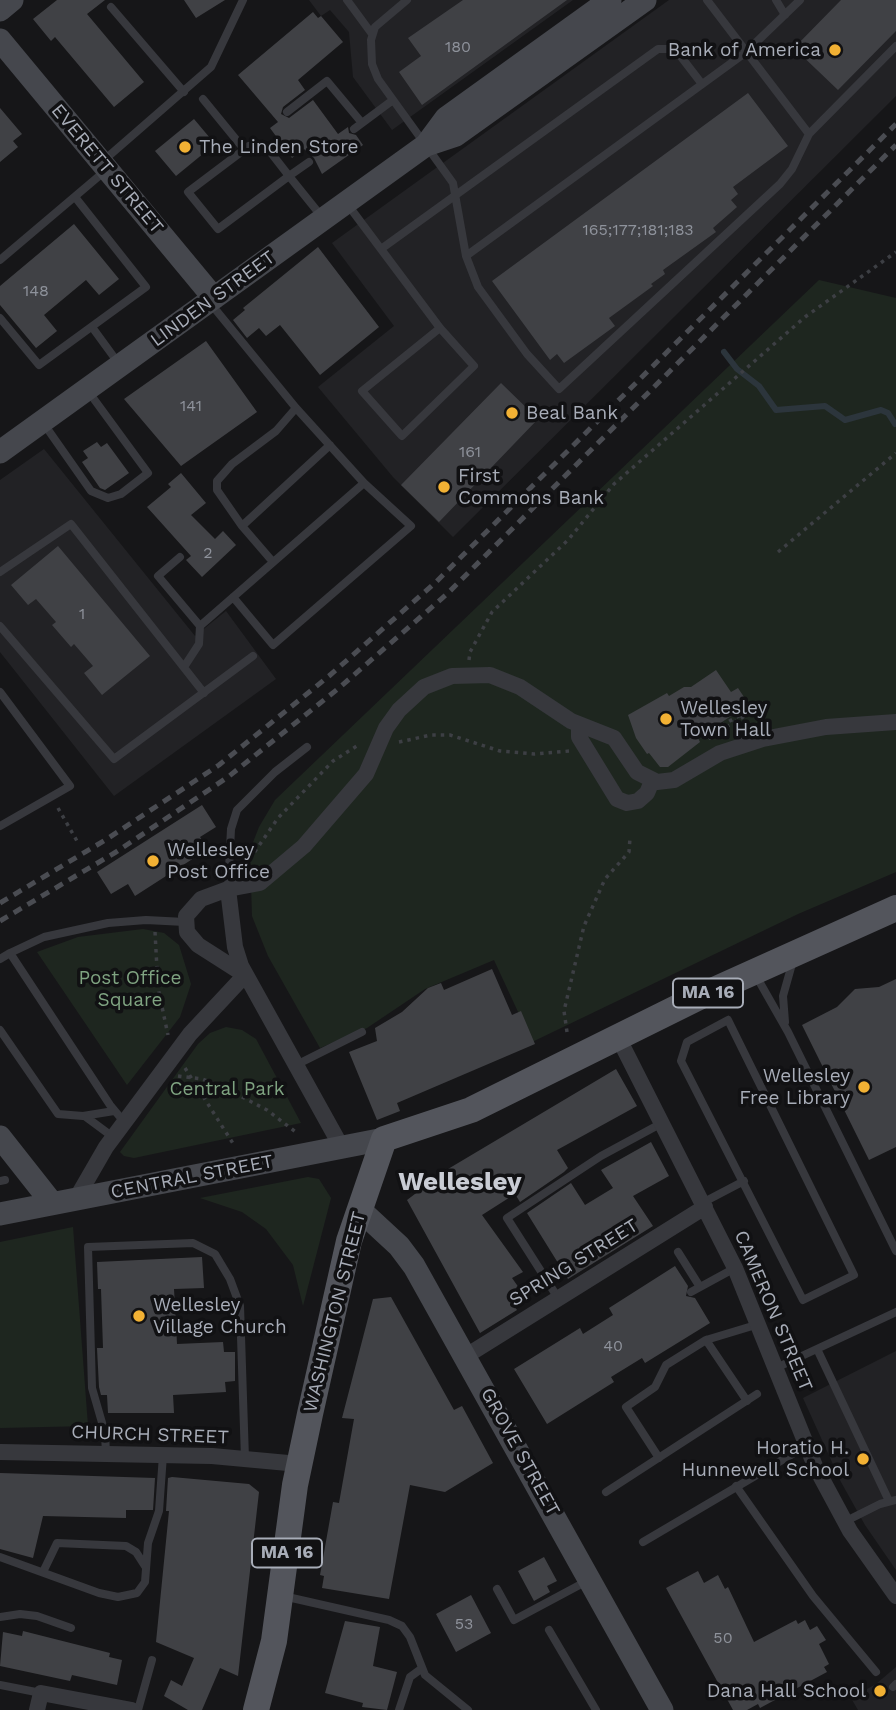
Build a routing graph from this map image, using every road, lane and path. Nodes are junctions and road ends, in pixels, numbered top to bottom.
1 (12, 0) edge
2 (243, 0) edge
3 (347, 0) edge
4 (407, 0) edge
5 (610, 0) edge
6 (645, 0) edge
7 (707, 0) edge
8 (776, 0) edge
9 (800, 0) edge
10 (111, 7) dead end
11 (0, 10) edge
12 (785, 15) junction
13 (372, 34) junction
14 (0, 40) edge
15 (896, 46) edge
16 (745, 53) junction
17 (702, 84) junction
18 (184, 92) junction
19 (203, 99) dead end
20 (393, 100) junction
21 (287, 111) dead end
22 (362, 123) junction
23 (354, 129) dead end
24 (809, 134) junction
25 (426, 145) junction
26 (243, 148) junction
27 (309, 162) dead end
28 (105, 166) junction
29 (289, 176) junction
30 (457, 193) junction
31 (75, 197) junction
32 (346, 203) junction
33 (323, 219) junction
34 (380, 249) junction
35 (896, 252) edge
36 (466, 256) junction
37 (0, 260) edge
38 (211, 300) junction
39 (0, 318) edge
40 (92, 327) junction
41 (440, 328) junction
42 (121, 365) junction
43 (87, 390) junction
44 (296, 408) junction
45 (42, 422) junction
46 (330, 445) junction
47 (0, 452) edge
48 (896, 453) edge
49 (364, 483) junction
50 (242, 526) junction
51 (778, 551) dead end
52 (180, 557) dead end
53 (273, 562) junction
54 (0, 572) edge
55 (233, 597) junction
56 (0, 626) edge
57 (200, 626) junction
58 (253, 656) dead end
59 (184, 667) junction
60 (468, 674) junction
61 (0, 692) edge
62 (204, 692) junction
63 (700, 722) dead end
64 (896, 722) edge
65 (579, 725) junction
66 (707, 734) junction
67 (728, 736) dead end
68 (365, 741) dead end
69 (392, 743) dead end
70 (714, 744) dead end
71 (307, 747) dead end
72 (585, 747) junction
73 (652, 782) junction
74 (64, 819) dead end
75 (0, 826) edge
76 (630, 838) dead end
77 (76, 841) dead end
78 (245, 866) dead end
79 (228, 890) junction
80 (896, 908) edge
81 (185, 922) junction
82 (156, 930) dead end
83 (800, 951) junction
84 (10, 953) junction
85 (0, 959) edge
86 (754, 971) junction
87 (245, 975) junction
88 (0, 1030) edge
89 (362, 1032) dead end
90 (567, 1032) dead end
91 (788, 1032) junction
92 (618, 1037) junction
93 (169, 1038) dead end
94 (182, 1063) dead end
95 (296, 1065) junction
96 (173, 1075) dead end
97 (190, 1077) junction
98 (83, 1116) junction
99 (120, 1117) junction
100 (662, 1123) junction
101 (297, 1132) dead end
102 (0, 1137) edge
103 (113, 1137) junction
104 (384, 1139) junction
105 (234, 1144) dead end
106 (342, 1148) junction
107 (744, 1181) junction
108 (76, 1199) junction
109 (52, 1203) junction
110 (703, 1205) junction
111 (359, 1209) junction
112 (0, 1214) edge
113 (896, 1251) edge
114 (678, 1252) dead end
115 (735, 1268) junction
116 (700, 1287) junction
117 (691, 1292) dead end
118 (558, 1298) junction
119 (896, 1312) edge
120 (759, 1324) junction
121 (706, 1340) junction
122 (818, 1351) junction
123 (466, 1356) junction
124 (776, 1368) junction
125 (757, 1394) dead end
126 (747, 1401) junction
127 (806, 1446) junction
128 (0, 1452) edge
129 (106, 1454) junction
130 (163, 1455) junction
131 (659, 1458) junction
132 (245, 1459) junction
133 (299, 1464) junction
134 (736, 1486) junction
135 (606, 1492) dead end
136 (892, 1501) edge
137 (844, 1522) junction
138 (643, 1542) dead end
139 (0, 1557) edge
140 (146, 1571) junction
141 (43, 1572) junction
142 (590, 1579) junction
143 (496, 1589) dead end
144 (282, 1596) junction
145 (896, 1596) edge
146 (0, 1617) edge
147 (71, 1628) dead end
148 (549, 1630) dead end
149 (152, 1660) dead end
150 (421, 1669) junction
151 (876, 1672) dead end
152 (0, 1685) edge
153 (41, 1693) junction
154 (79, 1705) edge
155 (37, 1710) edge
156 (132, 1710) edge
157 (138, 1710) edge
158 (256, 1710) edge
159 (399, 1710) edge
160 (468, 1710) edge
161 (596, 1710) edge
162 (662, 1710) edge

1 - 11 street
2 - 18 lane
3 - 13 lane
4 - 13 lane
5 - 25 street, LINDEN STREET
6 - 25 street, LINDEN STREET
7 - 16 lane
8 - 12 lane
9 - 12 lane
10 - 18 lane
12 - 16 lane
13 - 20 lane
14 - 28 street, EVERETT STREET
15 - 24 lane
16 - 17 lane
16 - 24 lane
17 - 30 lane
17 - 36 lane
18 - 28 lane
19 - 26 lane
20 - 22 lane
20 - 25 lane
21 - 22 lane
22 - 23 lane
24 - 36 lane
25 - 30 lane
25 - 32 street, LINDEN STREET
26 - 29 lane
26 - 29 lane
27 - 29 lane
28 - 31 lane
28 - 38 street, EVERETT STREET
29 - 33 lane
30 - 34 lane
30 - 36 lane
31 - 37 lane
31 - 40 lane
32 - 33 street, LINDEN STREET
32 - 34 lane
33 - 38 street, LINDEN STREET
34 - 41 lane
35 - 60 path
38 - 42 street, LINDEN STREET
38 - 44 lane
39 - 40 lane
40 - 42 lane
41 - 41 lane
42 - 43 street, LINDEN STREET
43 - 45 street, LINDEN STREET
43 - 45 lane
44 - 46 lane
44 - 50 lane
45 - 47 street, LINDEN STREET
46 - 49 lane
46 - 50 lane
48 - 51 path
49 - 53 lane
49 - 55 lane
50 - 53 lane
52 - 57 lane
53 - 55 lane
54 - 59 lane
55 - 57 lane
56 - 62 lane
57 - 59 lane
58 - 62 lane
59 - 62 lane
60 - 65 street
60 - 79 street
61 - 75 lane
63 - 66 path
64 - 73 street
65 - 72 street
65 - 73 street
66 - 67 path
66 - 70 path
68 - 78 path
69 - 72 path
71 - 79 lane
72 - 73 street
74 - 77 path
76 - 90 path
79 - 81 street
79 - 87 street
80 - 83 main road, MA 16
81 - 84 lane
81 - 87 street
82 - 93 path
83 - 86 main road, MA 16
83 - 91 lane
84 - 85 lane
84 - 99 lane
86 - 91 lane
86 - 92 main road, MA 16
87 - 95 street
87 - 99 street
88 - 98 lane
89 - 95 lane
91 - 113 lane
92 - 100 street, CAMERON STREET
92 - 104 main road, MA 16
94 - 97 path
95 - 106 street
96 - 97 path
97 - 101 path
97 - 105 path
98 - 99 lane
98 - 103 lane
99 - 103 street
100 - 110 street, CAMERON STREET
100 - 118 lane
102 - 109 street
103 - 108 street
104 - 106 street, CENTRAL STREET
104 - 111 main road, WASHINGTON STREET / MA 16
106 - 108 street, CENTRAL STREET
107 - 107 lane
107 - 110 lane
108 - 109 street, CENTRAL STREET
109 - 112 street, CENTRAL STREET
110 - 115 street, CAMERON STREET
110 - 118 street, SPRING STREET
111 - 123 street, GROVE STREET
111 - 133 main road, WASHINGTON STREET / MA 16
114 - 116 lane
115 - 116 lane
115 - 120 street, CAMERON STREET
116 - 117 lane
118 - 123 street, SPRING STREET
119 - 122 lane
120 - 121 lane
120 - 124 street, CAMERON STREET
121 - 126 lane
121 - 131 lane
122 - 124 lane
122 - 136 lane
123 - 142 street, GROVE STREET
124 - 127 street, CAMERON STREET
125 - 126 lane
126 - 131 lane
127 - 134 lane
127 - 137 street, CAMERON STREET
128 - 129 street, CHURCH STREET
129 - 130 street, CHURCH STREET
129 - 132 lane
130 - 132 street, CHURCH STREET
130 - 140 lane
131 - 135 lane
132 - 133 street, CHURCH STREET
133 - 144 main road, WASHINGTON STREET / MA 16
134 - 138 lane
134 - 151 lane
136 - 137 lane
137 - 145 street, CAMERON STREET
139 - 141 lane
140 - 141 lane
140 - 141 lane
142 - 143 lane
142 - 162 street, GROVE STREET
144 - 150 lane
144 - 158 main road, WASHINGTON STREET / MA 16
146 - 147 lane
148 - 161 lane
149 - 157 lane
150 - 159 lane
150 - 160 lane
152 - 153 lane
153 - 154 street
153 - 155 street
154 - 156 street

